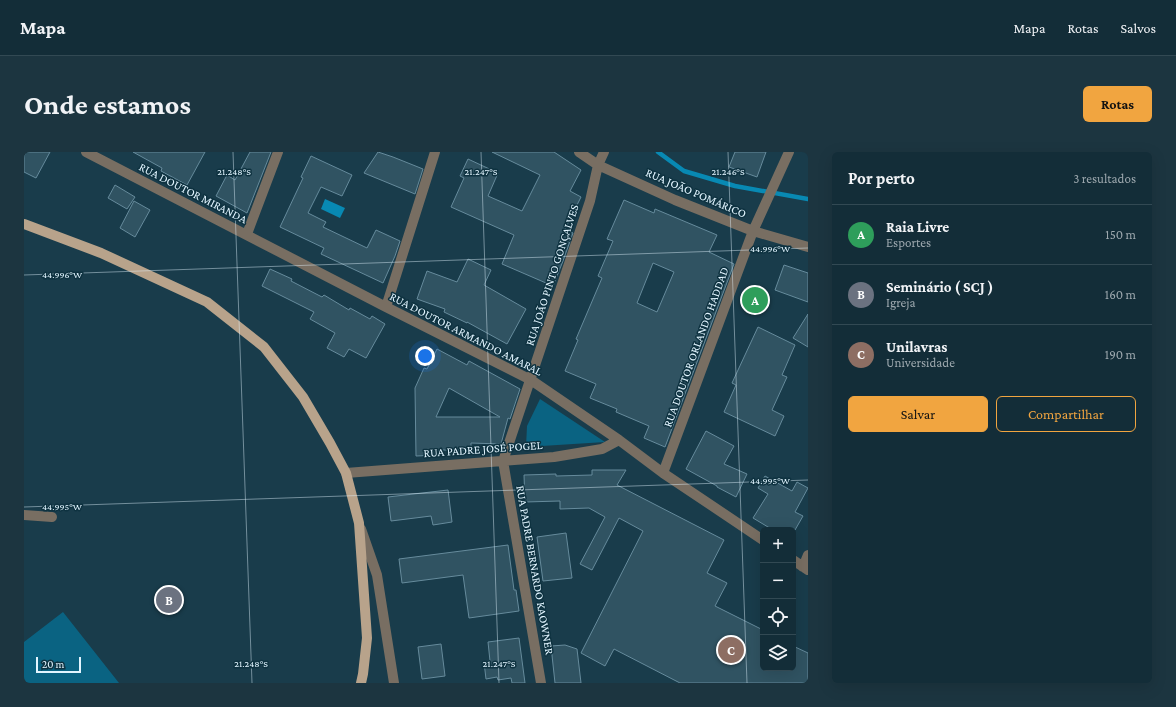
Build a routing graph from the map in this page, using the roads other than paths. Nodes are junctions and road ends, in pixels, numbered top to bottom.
1 (86, 152) edge
2 (278, 152) edge
3 (435, 152) edge
4 (579, 152) edge
5 (604, 152) edge
6 (789, 152) edge
7 (598, 164) junction
8 (24, 224) edge
9 (753, 231) junction
10 (247, 234) junction
11 (808, 247) edge
12 (386, 307) junction
13 (531, 380) junction
14 (619, 440) junction
15 (503, 461) junction
16 (346, 473) junction
17 (663, 473) junction
18 (24, 515) edge
19 (52, 517) dead end
20 (359, 523) junction
21 (760, 538) edge
22 (808, 555) edge
23 (796, 562) edge
24 (805, 568) edge
25 (361, 683) edge
26 (394, 683) edge
27 (541, 683) edge

1 - 10 street, RUA DOUTOR MIRANDA
2 - 10 street
3 - 12 street
4 - 7 street, RUA JOÃO POMÁRICO
5 - 7 street, RUA JOÃO PINTO GONÇALVES
6 - 9 street, RUA DOUTOR ORLANDO HADDAD
7 - 9 street, RUA JOÃO POMÁRICO
7 - 13 street, RUA JOÃO PINTO GONÇALVES
8 - 16 main road
9 - 11 street, RUA JOÃO POMÁRICO
9 - 17 street, RUA DOUTOR ORLANDO HADDAD
10 - 12 street, RUA DOUTOR ARMANDO AMARAL
12 - 13 street, RUA DOUTOR ARMANDO AMARAL
13 - 14 street, RUA DOUTOR ARMANDO AMARAL
13 - 15 street, RUA JOÃO PINTO GONÇALVES
14 - 15 street, RUA PADRE JOSÉ POGEL
14 - 17 street, RUA DOUTOR ARMANDO AMARAL
15 - 16 street, RUA PADRE JOSÉ POGEL
15 - 27 street, RUA PADRE BERNARDO KAOWNER
16 - 20 main road
17 - 21 street, RUA DOUTOR ARMANDO AMARAL
18 - 19 street
20 - 25 main road
20 - 26 street
22 - 24 street
23 - 24 street

